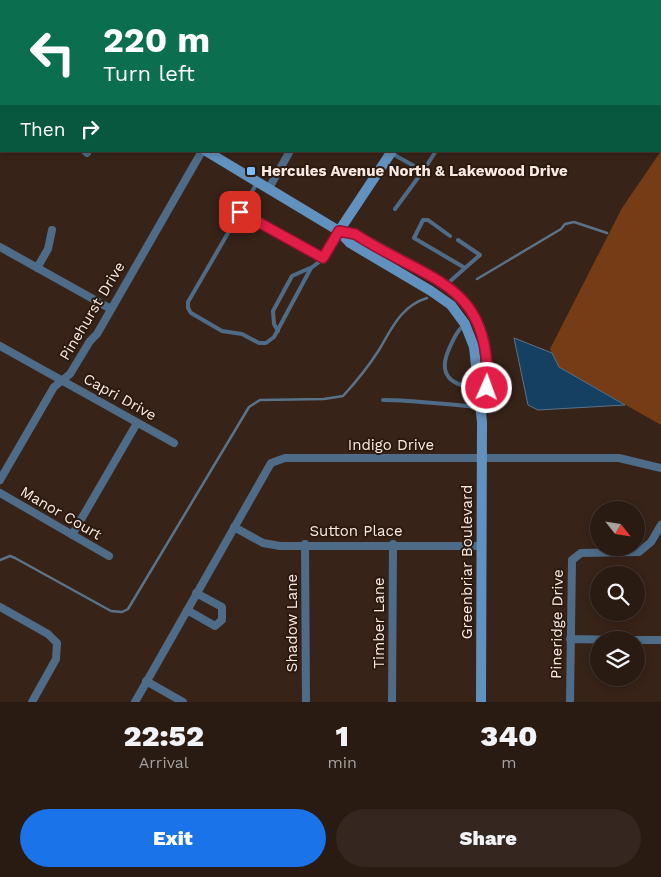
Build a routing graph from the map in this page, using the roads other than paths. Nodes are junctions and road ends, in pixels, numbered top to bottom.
1 (201, 152) edge
2 (208, 152) edge
3 (289, 152) edge
4 (392, 152) edge
5 (435, 152) edge
6 (423, 171) junction
7 (258, 181) junction
8 (269, 188) junction
9 (395, 209) dead end
10 (240, 212) junction
11 (52, 230) dead end
12 (339, 231) junction
13 (450, 236) dead end
14 (458, 240) dead end
15 (0, 247) edge
16 (323, 258) junction
17 (37, 268) junction
18 (311, 268) junction
19 (465, 268) junction
20 (446, 285) junction
21 (111, 309) junction
22 (465, 324) junction
23 (278, 330) junction
24 (0, 346) edge
25 (62, 380) junction
26 (478, 388) junction
27 (383, 400) dead end
28 (480, 407) junction
29 (482, 422) junction
30 (137, 423) junction
31 (174, 443) dead end
32 (482, 459) junction
33 (661, 468) edge
34 (0, 480) edge
35 (0, 493) edge
36 (661, 525) edge
37 (234, 527) junction
38 (72, 535) junction
39 (305, 544) junction
40 (393, 544) junction
41 (481, 546) junction
42 (108, 556) dead end
43 (196, 593) junction
44 (0, 607) edge
45 (187, 610) junction
46 (570, 639) junction
47 (590, 639) edge
48 (645, 640) edge
49 (661, 640) edge
50 (146, 681) junction
51 (32, 702) edge
52 (135, 702) edge
53 (183, 702) edge
54 (306, 702) edge
55 (392, 702) edge
56 (481, 702) edge
57 (570, 702) edge

1 - 21 street, Pinehurst Drive
2 - 7 street
3 - 8 street
4 - 6 lane
4 - 12 street
5 - 6 lane
6 - 9 lane
7 - 8 street
7 - 10 lane
8 - 12 street
10 - 16 lane
10 - 23 lane
11 - 17 street
12 - 16 lane
12 - 20 street, Greenbriar Boulevard
12 - 22 street, Greenbriar Boulevard
13 - 19 lane
14 - 19 lane
15 - 17 street
16 - 18 lane
17 - 21 street
18 - 23 lane
18 - 23 lane
19 - 20 lane
20 - 29 street, Greenbriar Boulevard
21 - 25 street, Pinehurst Drive
22 - 26 street, Greenbriar Boulevard
22 - 26 lane
24 - 25 street, Capri Drive
25 - 30 street, Capri Drive
25 - 34 street, Pinehurst Drive
26 - 28 street, Greenbriar Boulevard
27 - 28 lane
28 - 29 street, Greenbriar Boulevard
29 - 32 street, Greenbriar Boulevard
30 - 31 street, Capri Drive
30 - 38 street
32 - 33 street, Indigo Drive
32 - 37 street, Indigo Drive
32 - 41 street, Greenbriar Boulevard
35 - 38 street, Manor Court
36 - 46 street, Pineridge Drive
37 - 39 street, Sutton Place
37 - 43 street, Indigo Drive
38 - 42 street, Manor Court
39 - 40 street, Sutton Place
39 - 54 street, Shadow Lane
40 - 41 street, Sutton Place
40 - 55 street, Timber Lane
41 - 56 street, Greenbriar Boulevard
43 - 45 street, Indigo Drive
43 - 45 street
44 - 51 street
45 - 50 street, Indigo Drive
46 - 47 street
46 - 57 street, Pineridge Drive
48 - 49 street
50 - 52 street, Indigo Drive
50 - 53 street

